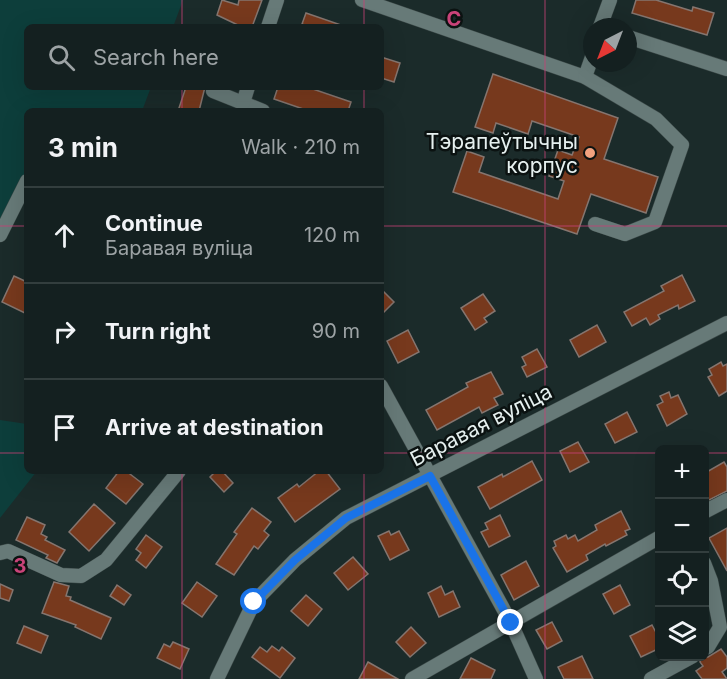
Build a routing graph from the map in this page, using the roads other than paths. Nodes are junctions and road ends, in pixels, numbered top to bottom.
1 (277, 0) edge
2 (362, 0) edge
3 (610, 0) edge
4 (603, 18) edge
5 (269, 24) edge
6 (637, 40) edge
7 (727, 69) edge
8 (587, 72) edge
9 (585, 77) junction
10 (247, 90) edge
11 (213, 91) dead end
12 (243, 103) junction
13 (255, 108) edge
14 (24, 187) edge
15 (595, 224) dead end
16 (0, 235) edge
17 (727, 323) edge
18 (384, 392) edge
19 (177, 474) edge
20 (430, 476) junction
21 (727, 500) edge
22 (709, 510) edge
23 (655, 540) edge
24 (0, 553) edge
25 (709, 575) edge
26 (511, 623) junction
27 (709, 645) edge
28 (685, 661) edge
29 (216, 679) edge
30 (412, 679) edge
31 (536, 679) edge
32 (651, 679) edge

1 - 5 street
2 - 9 street
3 - 4 street
6 - 7 street
8 - 9 street
9 - 15 street
10 - 12 street
11 - 12 street
12 - 13 street
14 - 16 street
17 - 20 street, Баравая вуліца
18 - 20 street
19 - 24 street
20 - 26 street
20 - 29 street, Баравая вуліца
21 - 22 street
23 - 26 street
25 - 27 street
26 - 30 street
26 - 31 street
28 - 32 street

